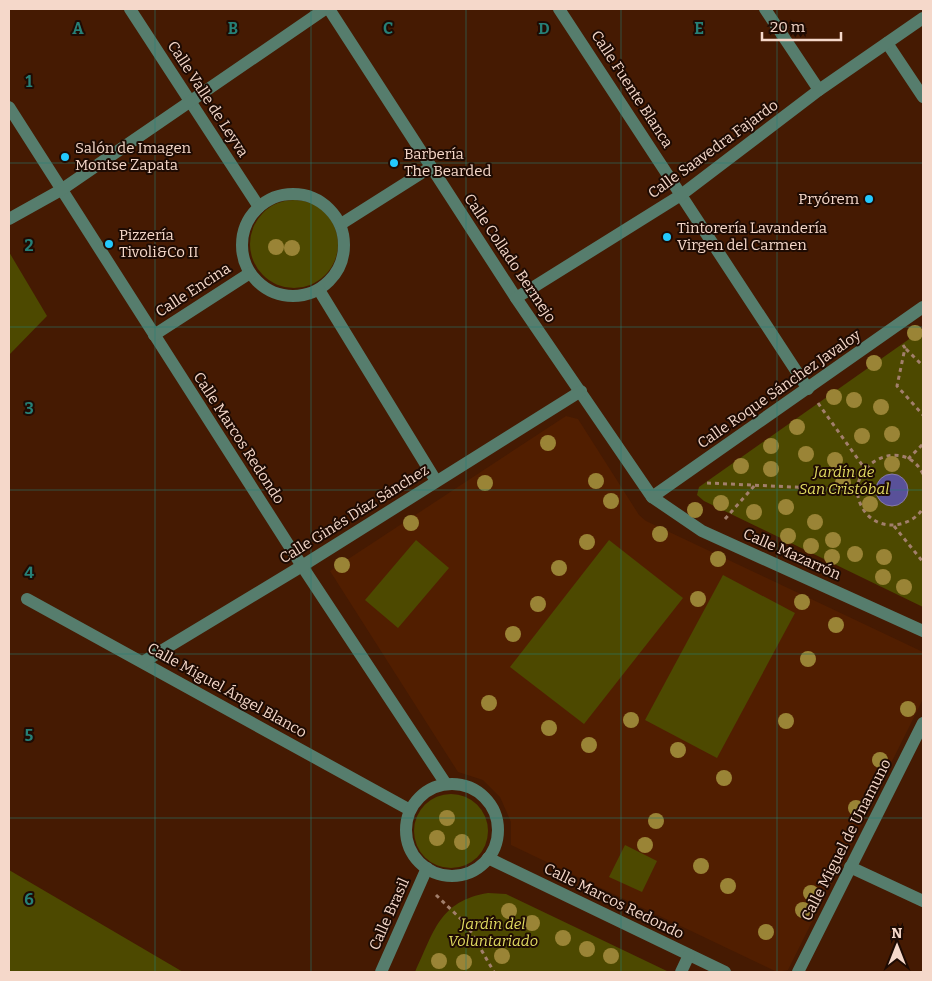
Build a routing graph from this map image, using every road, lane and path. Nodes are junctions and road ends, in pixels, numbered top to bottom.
1 (130, 9) edge
2 (325, 9) edge
3 (330, 9) edge
4 (559, 9) edge
5 (766, 9) edge
6 (923, 18) edge
7 (887, 43) junction
8 (819, 90) junction
9 (923, 97) edge
10 (189, 101) junction
11 (9, 107) edge
12 (431, 167) junction
13 (61, 190) junction
14 (682, 195) junction
15 (259, 207) junction
16 (9, 219) edge
17 (341, 224) junction
18 (250, 273) junction
19 (319, 290) junction
20 (516, 298) junction
21 (923, 307) edge
22 (893, 328) junction
23 (154, 335) junction
24 (906, 348) junction
25 (923, 366) edge
26 (808, 388) junction
27 (581, 391) junction
28 (923, 415) edge
29 (923, 444) edge
30 (908, 459) junction
31 (865, 469) junction
32 (923, 474) edge
33 (436, 481) junction
34 (674, 481) junction
35 (756, 485) junction
36 (858, 490) junction
37 (652, 496) junction
38 (923, 508) edge
39 (894, 525) junction
40 (711, 535) junction
41 (923, 562) edge
42 (302, 566) junction
43 (28, 599) dead end
44 (923, 632) edge
45 (143, 662) junction
46 (923, 723) edge
47 (446, 784) junction
48 (410, 810) junction
49 (488, 858) junction
50 (850, 867) junction
51 (427, 868) junction
52 (421, 881) junction
53 (923, 901) edge
54 (689, 955) junction
55 (380, 972) edge
56 (494, 972) edge
57 (681, 972) edge
58 (725, 972) edge
59 (798, 972) edge

1 - 10 street, Calle Valle de Leyva
2 - 10 street
3 - 12 street, Calle Collado Bermejo
4 - 14 street, Calle Fuente Blanca
5 - 8 street
6 - 7 street, Calle Saavedra Fajardo
7 - 8 street, Calle Saavedra Fajardo
7 - 9 street
8 - 14 street, Calle Saavedra Fajardo
10 - 13 street
10 - 15 street, Calle Valle de Leyva
11 - 13 street, Calle Marcos Redondo
12 - 17 street
12 - 20 street, Calle Collado Bermejo
13 - 16 street
13 - 23 street, Calle Marcos Redondo
14 - 20 street, Calle Saavedra Fajardo
14 - 26 street, Calle Fuente Blanca
15 - 17 street
15 - 18 street
17 - 19 street
18 - 19 street
18 - 23 street, Calle Encina
19 - 33 street
20 - 27 street, Calle Collado Bermejo
21 - 22 street, Calle Roque Sánchez Javaloy
22 - 24 path
22 - 26 street, Calle Roque Sánchez Javaloy
23 - 42 street, Calle Marcos Redondo
24 - 25 path
24 - 28 path
26 - 31 path
26 - 34 street, Calle Roque Sánchez Javaloy
27 - 33 street, Calle Ginés Díaz Sánchez
27 - 37 street, Calle Collado Bermejo
29 - 30 path
30 - 31 path
30 - 32 path
31 - 36 path
33 - 42 street, Calle Ginés Díaz Sánchez
34 - 35 path
34 - 37 street, Calle Roque Sánchez Javaloy
35 - 36 path
35 - 40 path
36 - 39 path
37 - 40 street, Calle Mazarrón
38 - 39 path
39 - 41 path
40 - 44 street, Calle Mazarrón
42 - 45 street, Calle Ginés Díaz Sánchez
42 - 47 street, Calle Marcos Redondo
43 - 45 street, Calle Miguel Ángel Blanco
45 - 48 street, Calle Miguel Ángel Blanco
46 - 50 street, Calle Miguel de Unamuno
47 - 48 street
47 - 49 street
48 - 51 street
49 - 51 street
49 - 54 street, Calle Marcos Redondo
50 - 53 street
50 - 59 street, Calle Miguel de Unamuno
51 - 52 street, Calle Brasil
52 - 55 street, Calle Brasil
52 - 56 path
54 - 57 street
54 - 58 street, Calle Marcos Redondo

